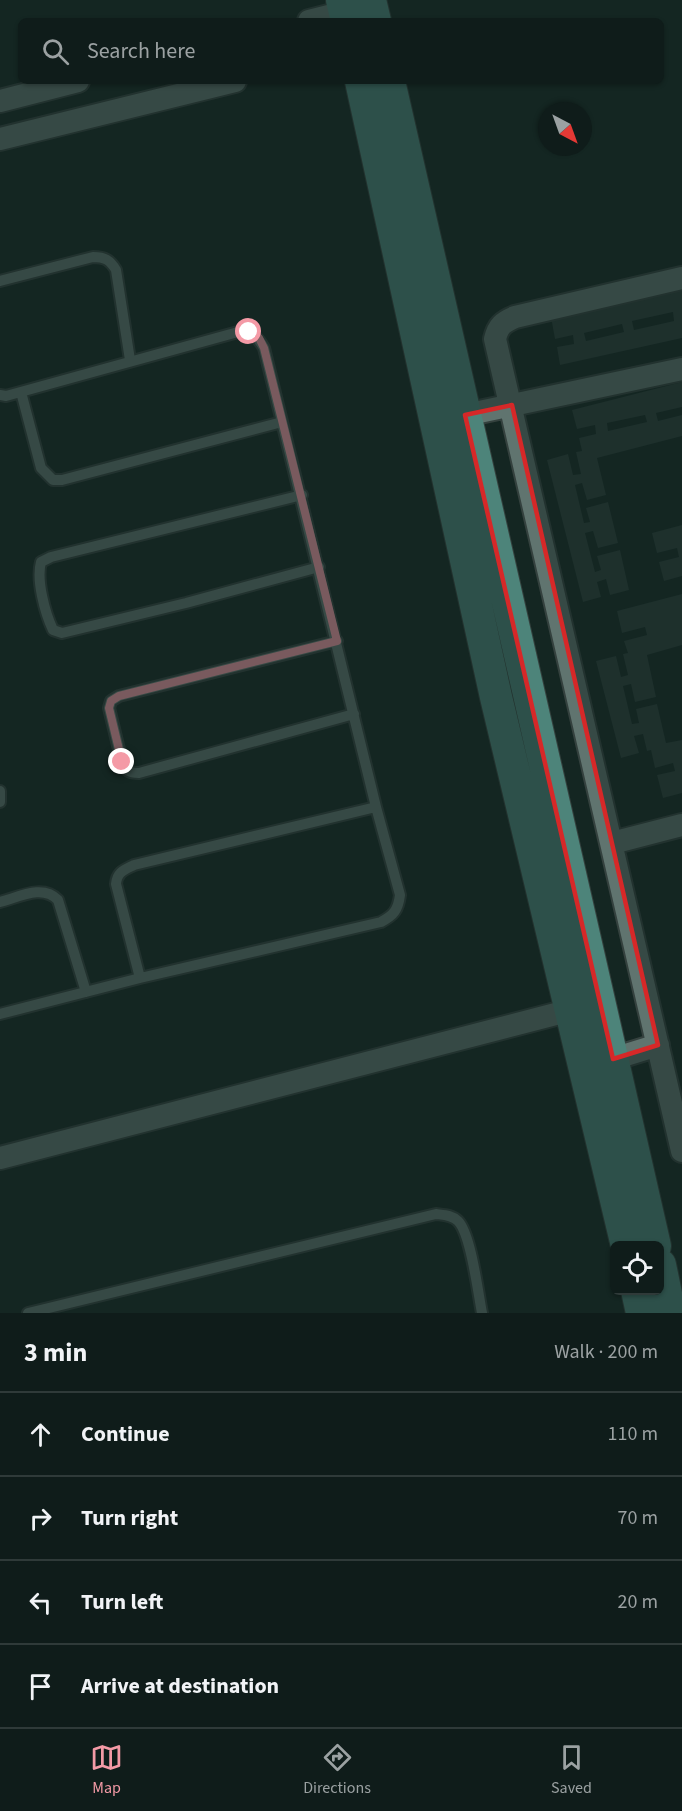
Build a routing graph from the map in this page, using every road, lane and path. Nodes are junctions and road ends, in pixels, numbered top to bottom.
1 (358, 10) edge
2 (322, 18) edge
3 (66, 84) edge
4 (223, 84) edge
5 (362, 84) edge
6 (390, 84) edge
7 (0, 101) edge
8 (0, 139) edge
9 (682, 278) edge
10 (0, 280) edge
11 (130, 360) junction
12 (682, 369) edge
13 (21, 392) junction
14 (0, 395) edge
15 (512, 405) junction
16 (465, 415) junction
17 (282, 422) junction
18 (302, 495) junction
19 (319, 567) junction
20 (337, 641) junction
21 (354, 714) junction
22 (0, 791) edge
23 (0, 802) edge
24 (376, 807) junction
25 (682, 825) edge
26 (612, 843) junction
27 (0, 902) edge
28 (140, 978) junction
29 (86, 992) junction
30 (571, 1010) junction
31 (0, 1014) edge
32 (658, 1045) junction
33 (599, 1064) junction
34 (682, 1151) edge
35 (0, 1158) edge
36 (626, 1241) edge
37 (654, 1241) edge
38 (664, 1284) edge
39 (638, 1295) edge
40 (28, 1313) edge
41 (482, 1313) edge
42 (642, 1313) edge
43 (670, 1313) edge

1 - 2 street
3 - 7 street
4 - 8 street
5 - 30 street
6 - 16 street
9 - 15 street
10 - 11 lane
11 - 13 lane
11 - 17 lane
12 - 15 street
13 - 14 lane
13 - 17 lane
15 - 16 street
15 - 26 street
16 - 33 street
17 - 18 lane
18 - 19 lane
18 - 19 lane
19 - 20 lane
20 - 21 lane
20 - 21 lane
21 - 24 lane
22 - 23 lane
24 - 28 lane
24 - 28 lane
25 - 26 street
26 - 32 street
27 - 29 lane
28 - 29 lane
29 - 31 lane
30 - 33 street
30 - 35 street
32 - 33 street
32 - 34 street
33 - 36 street
33 - 37 street
38 - 43 street
39 - 42 street
40 - 41 lane

